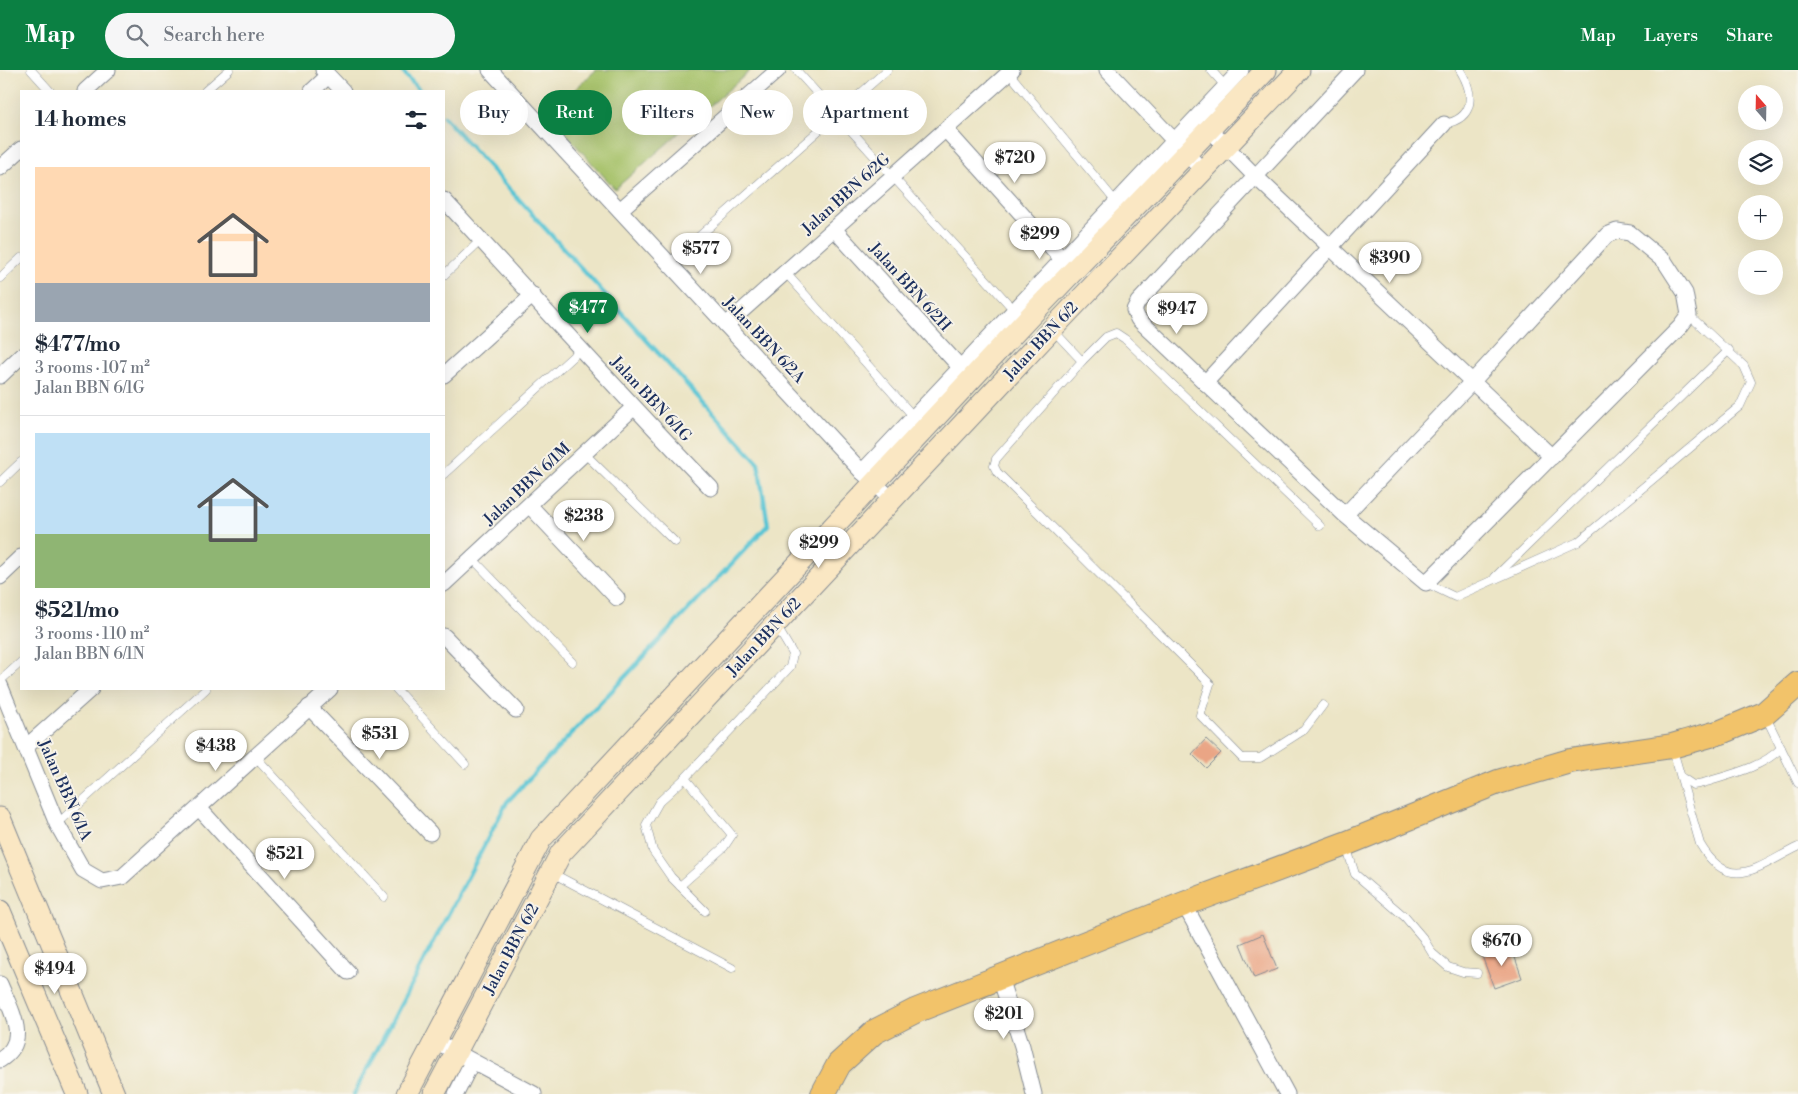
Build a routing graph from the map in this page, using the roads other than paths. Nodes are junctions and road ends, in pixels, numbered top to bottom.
1 (31, 70) edge
2 (108, 70) edge
3 (229, 70) edge
4 (490, 70) edge
5 (778, 70) edge
6 (796, 70) edge
7 (887, 70) edge
8 (1106, 70) edge
9 (1211, 70) edge
10 (1241, 70) edge
11 (1266, 70) edge
12 (1299, 70) edge
13 (1355, 70) edge
14 (1460, 70) edge
15 (1010, 72) edge
16 (326, 73) edge
17 (1226, 87) junction
18 (49, 90) edge
19 (86, 90) edge
20 (206, 90) edge
21 (313, 90) edge
22 (342, 90) edge
23 (814, 90) edge
24 (864, 90) edge
25 (1444, 124) joint
26 (946, 130) junction
27 (1210, 130) junction
28 (813, 135) edge
29 (854, 135) edge
30 (1227, 147) junction
31 (1179, 148) junction
32 (20, 150) edge
33 (2, 162) edge
34 (1203, 171) junction
35 (1255, 176) junction
36 (892, 177) junction
37 (445, 201) edge
38 (1116, 202) junction
39 (620, 210) junction
40 (834, 229) junction
41 (481, 240) junction
42 (1330, 247) junction
43 (20, 259) edge
44 (1062, 259) junction
45 (669, 263) junction
46 (785, 272) junction
47 (445, 274) edge
48 (0, 278) edge
49 (532, 296) junction
50 (1014, 310) junction
51 (1688, 315) junction
52 (726, 325) junction
53 (1052, 329) junction
54 (582, 348) junction
55 (1729, 350) junction
56 (20, 357) edge
57 (1082, 361) junction
58 (960, 367) junction
59 (445, 373) edge
60 (0, 376) edge
61 (1205, 382) junction
62 (1472, 382) junction
63 (633, 408) junction
64 (914, 417) junction
65 (584, 454) junction
66 (1552, 458) junction
67 (20, 463) edge
68 (445, 473) edge
69 (869, 478) junction
70 (0, 482) edge
71 (711, 488) dead end
72 (893, 500) junction
73 (530, 506) junction
74 (1345, 515) junction
75 (1320, 526) dead end
76 (675, 542) dead end
77 (20, 558) edge
78 (472, 558) junction
79 (0, 576) edge
80 (1492, 580) junction
81 (445, 583) edge
82 (1426, 583) junction
83 (617, 598) dead end
84 (776, 625) junction
85 (445, 637) edge
86 (572, 662) dead end
87 (20, 663) edge
88 (0, 681) edge
89 (1798, 684) edge
90 (0, 685) edge
91 (90, 690) edge
92 (205, 690) edge
93 (329, 690) edge
94 (397, 690) edge
95 (1323, 705) dead end
96 (309, 707) junction
97 (516, 710) dead end
98 (1764, 714) junction
99 (1672, 746) junction
100 (26, 747) junction
101 (1781, 748) junction
102 (255, 756) junction
103 (465, 764) dead end
104 (1681, 777) junction
105 (685, 778) junction
106 (1798, 783) edge
107 (199, 808) junction
108 (0, 818) edge
109 (58, 824) junction
110 (430, 833) dead end
111 (1345, 844) junction
112 (1798, 847) edge
113 (551, 872) junction
114 (680, 886) junction
115 (384, 897) dead end
116 (1184, 904) junction
117 (0, 911) edge
118 (705, 911) dead end
119 (732, 968) dead end
120 (348, 972) dead end
121 (1477, 973) dead end
122 (1000, 978) junction
123 (0, 986) edge
124 (435, 1041) junction
125 (464, 1056) junction
126 (0, 1060) edge
127 (77, 1094) edge
128 (114, 1094) edge
129 (406, 1094) edge
130 (434, 1094) edge
131 (456, 1094) edge
132 (534, 1094) edge
133 (822, 1094) edge
134 (1034, 1094) edge
135 (1288, 1094) edge

1 - 18 lane
2 - 19 street
3 - 20 lane
4 - 39 street, Jalan BBN 6/2A
5 - 39 street
6 - 23 lane
7 - 24 lane
8 - 31 street
9 - 17 lane
10 - 17 street
11 - 27 street, Jalan BBN 6/2
12 - 30 street, Jalan BBN 6/2
13 - 35 street
14 - 25 lane
15 - 26 street, Jalan BBN 6/2G
15 - 38 lane
16 - 21 street
16 - 22 street
17 - 31 street
25 - 42 street
26 - 36 street, Jalan BBN 6/2G
26 - 44 street
27 - 30 street
27 - 31 street, Jalan BBN 6/2
28 - 45 lane
29 - 36 lane
30 - 34 street, Jalan BBN 6/2
30 - 35 street
31 - 34 street
31 - 38 street
31 - 69 street, Jalan BBN 6/2
32 - 33 street
34 - 53 street, Jalan BBN 6/2
35 - 42 street
35 - 61 street
36 - 40 street, Jalan BBN 6/2G
36 - 50 lane
37 - 41 street, Jalan BBN 6/1G
38 - 44 street
39 - 45 street, Jalan BBN 6/2A
40 - 46 street, Jalan BBN 6/2G
40 - 58 street, Jalan BBN 6/2H
41 - 47 lane
41 - 49 street, Jalan BBN 6/1G
42 - 61 street
42 - 62 street
43 - 48 lane
44 - 50 street
45 - 52 street, Jalan BBN 6/2A
46 - 52 street, Jalan BBN 6/2G
46 - 64 lane
49 - 54 street, Jalan BBN 6/1G
49 - 59 street
50 - 58 street
51 - 55 lane
51 - 62 street
51 - 66 street
52 - 69 street, Jalan BBN 6/2A
53 - 57 lane
53 - 72 street, Jalan BBN 6/2
54 - 63 street, Jalan BBN 6/1G
54 - 68 lane
55 - 80 lane
55 - 80 lane
56 - 60 street
57 - 75 lane
57 - 95 lane
58 - 64 street
61 - 74 street
62 - 66 street
62 - 74 street
63 - 65 street, Jalan BBN 6/1M
63 - 71 street, Jalan BBN 6/1G
64 - 69 street
65 - 73 street, Jalan BBN 6/1M
65 - 76 lane
66 - 82 street
67 - 70 lane
69 - 72 street, Jalan BBN 6/2A
69 - 124 street, Jalan BBN 6/2
72 - 84 street, Jalan BBN 6/2
73 - 78 street, Jalan BBN 6/1M
73 - 83 street
74 - 82 street
77 - 79 street
78 - 81 street, Jalan BBN 6/1M
78 - 86 lane
80 - 82 lane
84 - 105 lane
84 - 113 street, Jalan BBN 6/2
85 - 97 street
87 - 88 lane
89 - 98 main road
90 - 100 street, Jalan BBN 6/1A
91 - 100 street
92 - 109 lane
93 - 96 street
94 - 103 lane
96 - 102 street
96 - 110 street
98 - 99 main road
98 - 101 lane
99 - 104 lane
99 - 111 main road
100 - 109 street, Jalan BBN 6/1A
101 - 104 lane
101 - 106 lane
102 - 107 street
102 - 115 lane
104 - 112 lane
105 - 114 lane
105 - 114 lane
107 - 109 street, Jalan BBN 6/1A
107 - 120 street
108 - 128 street
111 - 116 main road
111 - 121 lane
113 - 119 lane
113 - 125 street, Jalan BBN 6/2
114 - 118 lane
116 - 122 main road
116 - 135 street
117 - 127 street
122 - 133 main road
122 - 134 street
123 - 126 street
124 - 125 street
124 - 129 street, Jalan BBN 6/2
125 - 130 street, Jalan BBN 6/2
125 - 131 street
125 - 132 street

